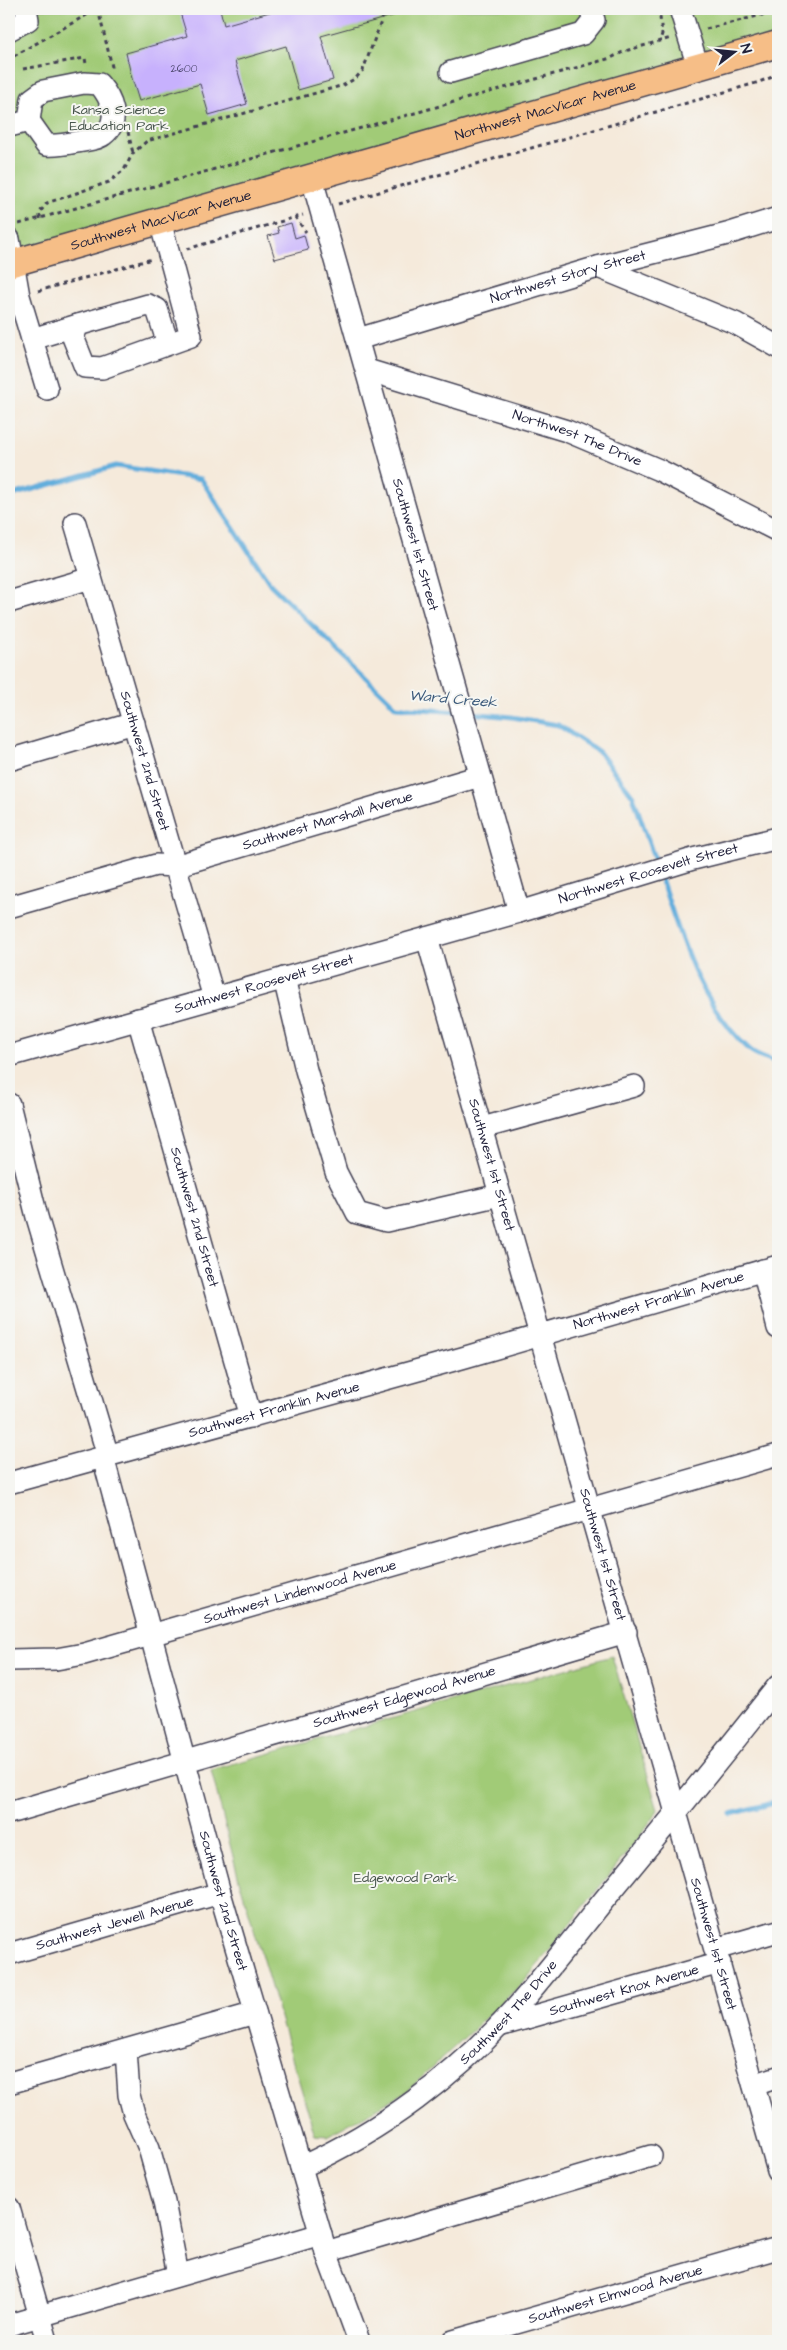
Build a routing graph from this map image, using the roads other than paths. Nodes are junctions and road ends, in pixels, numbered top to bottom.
1 (26, 9) edge
2 (590, 9) edge
3 (680, 9) edge
4 (9, 30) edge
5 (778, 44) edge
6 (698, 67) junction
7 (452, 72) dead end
8 (312, 179) junction
9 (778, 218) edge
10 (160, 221) junction
11 (12, 248) edge
12 (598, 267) junction
13 (78, 325) junction
14 (32, 339) junction
15 (358, 339) junction
16 (168, 344) junction
17 (778, 347) edge
18 (367, 370) junction
19 (47, 389) dead end
20 (75, 523) dead end
21 (778, 531) edge
22 (92, 578) junction
23 (9, 602) edge
24 (134, 723) junction
25 (9, 760) edge
26 (480, 776) junction
27 (778, 838) edge
28 (166, 865) junction
29 (9, 908) edge
30 (519, 912) junction
31 (427, 938) junction
32 (284, 978) junction
33 (214, 998) junction
34 (138, 1019) junction
35 (9, 1056) edge
36 (634, 1086) dead end
37 (9, 1104) edge
38 (482, 1128) junction
39 (500, 1195) junction
40 (771, 1268) edge
41 (778, 1328) edge
42 (539, 1336) junction
43 (251, 1416) junction
44 (778, 1455) edge
45 (106, 1456) junction
46 (9, 1483) edge
47 (590, 1509) junction
48 (626, 1632) junction
49 (151, 1634) junction
50 (11, 1656) edge
51 (778, 1686) edge
52 (185, 1761) junction
53 (677, 1812) junction
54 (9, 1813) edge
55 (220, 1893) junction
56 (778, 1931) edge
57 (9, 1954) edge
58 (718, 1956) junction
59 (255, 2013) junction
60 (499, 2026) junction
61 (126, 2050) junction
62 (778, 2077) edge
63 (9, 2083) edge
64 (754, 2084) junction
65 (651, 2156) dead end
66 (301, 2167) junction
67 (778, 2171) edge
68 (9, 2208) edge
69 (323, 2243) junction
70 (778, 2248) edge
71 (178, 2275) junction
72 (40, 2316) junction
73 (9, 2325) edge
74 (47, 2341) edge
75 (359, 2341) edge
76 (454, 2341) edge

1 - 4 street
2 - 7 street
3 - 6 street
5 - 6 main road, Northwest MacVicar Avenue
6 - 8 main road, Northwest MacVicar Avenue
8 - 10 main road, Southwest MacVicar Avenue
8 - 15 street, Southwest 1st Street
9 - 12 street, Northwest Story Street
10 - 11 main road, Southwest MacVicar Avenue
10 - 16 street
11 - 14 street
12 - 15 street, Northwest Story Street
12 - 17 street
13 - 14 street
13 - 16 street
13 - 16 street
14 - 19 street
15 - 18 street, Southwest 1st Street
18 - 21 street, Northwest The Drive
18 - 26 street, Southwest 1st Street
20 - 22 street, Southwest 2nd Street
22 - 23 street
22 - 24 street, Southwest 2nd Street
24 - 25 street
24 - 28 street, Southwest 2nd Street
26 - 28 street, Southwest Marshall Avenue
26 - 30 street, Southwest 1st Street
27 - 30 street, Northwest Roosevelt Street
28 - 29 street, Southwest Marshall Avenue
28 - 33 street, Southwest 2nd Street
30 - 31 street, Southwest Roosevelt Street
31 - 32 street, Southwest Roosevelt Street
31 - 38 street, Southwest 1st Street
32 - 33 street, Southwest Roosevelt Street
32 - 39 street
33 - 34 street, Southwest Roosevelt Street
34 - 35 street, Southwest Roosevelt Street
34 - 43 street, Southwest 2nd Street
36 - 38 street
37 - 45 street, Southwest 2nd Street
38 - 39 street, Southwest 1st Street
39 - 42 street, Southwest 1st Street
40 - 41 street
40 - 42 street, Northwest Franklin Avenue
42 - 43 street, Southwest Franklin Avenue
42 - 47 street, Southwest 1st Street
43 - 45 street, Southwest Franklin Avenue
44 - 47 street, Southwest Lindenwood Avenue
45 - 46 street, Southwest Franklin Avenue
45 - 49 street, Southwest 2nd Street
47 - 48 street, Southwest 1st Street
47 - 49 street, Southwest Lindenwood Avenue
48 - 52 street, Southwest Edgewood Avenue
48 - 53 street, Southwest 1st Street
49 - 50 street, Southwest Lindenwood Avenue
49 - 52 street, Southwest 2nd Street
51 - 53 street
52 - 54 street, Southwest Edgewood Avenue
52 - 55 street, Southwest 2nd Street
53 - 58 street, Southwest 1st Street
53 - 60 street, Southwest The Drive
55 - 57 street, Southwest Jewell Avenue
55 - 59 street, Southwest 2nd Street
56 - 58 street, Southwest Knox Avenue
58 - 60 street, Southwest Knox Avenue
58 - 64 street, Southwest 1st Street
59 - 61 street
59 - 66 street, Southwest 2nd Street
60 - 66 street, Southwest The Drive
61 - 63 street
61 - 71 street
62 - 64 street
64 - 67 street, Southwest 1st Street
65 - 69 street
66 - 69 street, Southwest 2nd Street
68 - 72 street
69 - 71 street
69 - 75 street, Southwest 2nd Street
70 - 76 street, Southwest Elmwood Avenue
71 - 72 street
72 - 73 street
72 - 74 street

